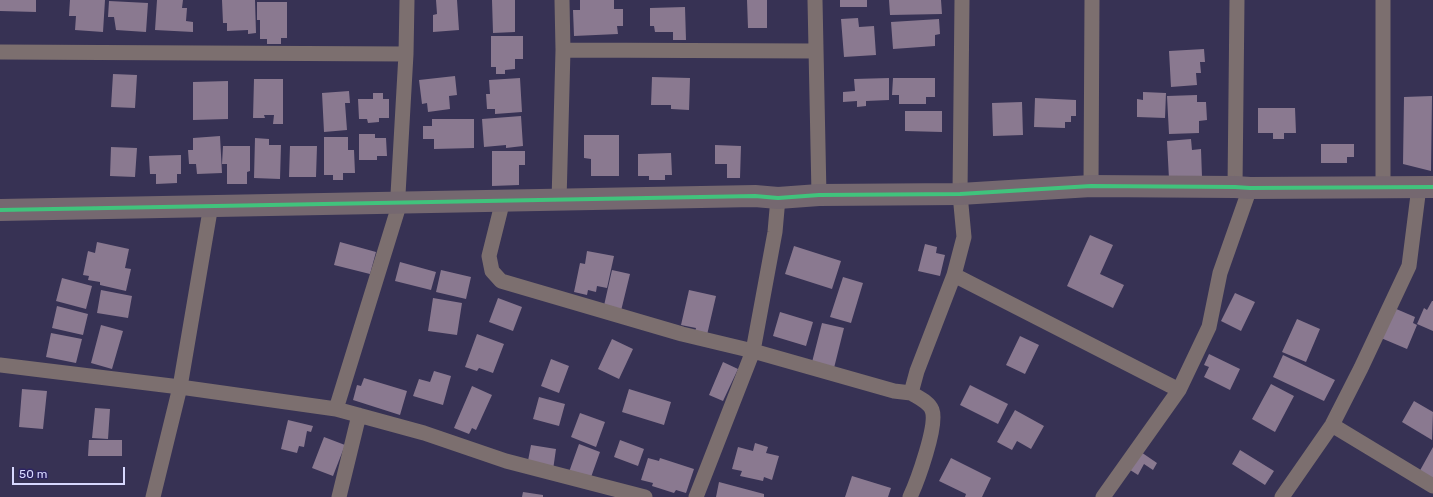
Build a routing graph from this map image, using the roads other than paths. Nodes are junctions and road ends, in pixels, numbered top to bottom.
1 (407, 0) edge
2 (562, 0) edge
3 (815, 0) edge
4 (962, 0) edge
5 (1092, 0) edge
6 (1237, 0) edge
7 (1383, 0) edge
8 (563, 50) junction
9 (815, 51) junction
10 (0, 52) edge
11 (406, 54) junction
12 (1091, 186) junction
13 (1242, 187) junction
14 (1426, 187) edge
15 (1383, 188) junction
16 (960, 194) junction
17 (819, 195) junction
18 (778, 198) junction
19 (503, 200) junction
20 (559, 201) junction
21 (399, 202) junction
22 (211, 205) junction
23 (0, 210) edge
24 (954, 275) junction
25 (753, 351) junction
26 (0, 365) edge
27 (180, 387) junction
28 (1179, 390) junction
29 (911, 393) junction
30 (336, 409) junction
31 (359, 415) junction
32 (1332, 424) junction
33 (1433, 486) edge
34 (153, 497) edge
35 (339, 497) edge
36 (645, 497) edge
37 (696, 497) edge
38 (910, 497) edge
39 (1103, 497) edge
40 (1282, 497) edge

1 - 11 street
2 - 8 street
3 - 9 street
4 - 16 street
5 - 12 street
6 - 13 street
7 - 15 street
8 - 9 street
8 - 20 street
9 - 17 street
10 - 11 street
11 - 21 street
12 - 13 street
12 - 16 street
13 - 15 street
13 - 28 street
14 - 15 street
14 - 32 street
16 - 17 street
16 - 24 street
17 - 18 street
18 - 20 street
18 - 25 street
19 - 20 street
19 - 21 street
19 - 25 street
21 - 22 street
21 - 30 street
22 - 23 street
22 - 27 street
24 - 28 street
24 - 29 street
25 - 29 street
25 - 37 street
26 - 27 street
27 - 30 street
27 - 34 street
28 - 39 street
29 - 38 street
30 - 31 street
31 - 35 street
31 - 36 street
32 - 33 street
32 - 40 street

